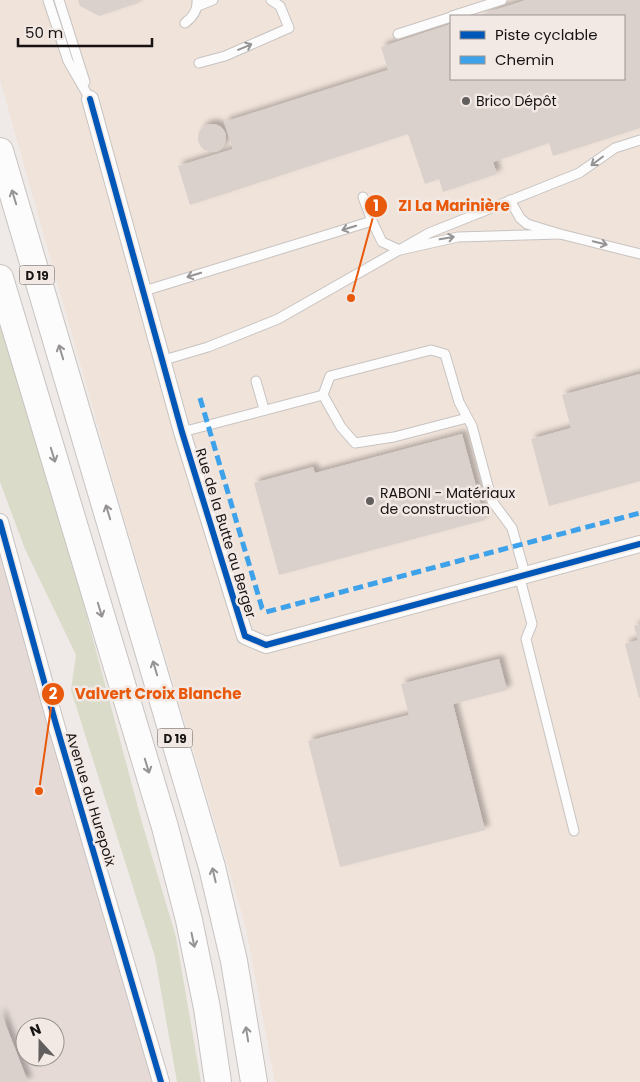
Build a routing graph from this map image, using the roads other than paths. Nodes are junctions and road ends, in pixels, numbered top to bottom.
1 (48, 0) edge
2 (59, 0) edge
3 (213, 0) edge
4 (271, 0) edge
5 (502, 0) edge
6 (197, 3) edge
7 (455, 15) edge
8 (450, 17) edge
9 (185, 23) dead end
10 (398, 34) dead end
11 (199, 63) dead end
12 (90, 99) junction
13 (640, 140) edge
14 (0, 151) edge
15 (363, 196) dead end
16 (510, 200) junction
17 (372, 221) junction
18 (560, 234) junction
19 (400, 250) junction
20 (640, 254) edge
21 (0, 278) edge
22 (144, 290) junction
23 (164, 360) junction
24 (256, 381) dead end
25 (323, 395) junction
26 (264, 409) junction
27 (467, 418) junction
28 (182, 432) junction
29 (0, 522) edge
30 (640, 544) edge
31 (522, 575) junction
32 (574, 831) dead end
33 (161, 1082) edge
34 (218, 1082) edge
35 (254, 1082) edge

1 - 12 lane
2 - 12 lane
3 - 6 lane
11 -> 4 lane
5 - 7 lane
6 - 9 lane
8 - 10 lane
12 - 22 street, Rue de la Butte au Berger
13 -> 16 lane
35 -> 14 main road, D 19
15 - 17 lane
16 - 18 lane
16 - 19 lane
17 - 19 lane
17 -> 22 lane
19 -> 18 lane
18 -> 20 lane
19 - 23 lane
21 -> 34 main road, D 19
22 - 23 street, Rue de la Butte au Berger
23 - 28 street, Rue de la Butte au Berger
24 - 26 lane
25 - 26 lane
25 - 27 lane
25 - 27 lane
26 - 28 lane
27 - 31 lane
28 - 31 street, Rue de la Butte au Berger
29 - 33 street, Avenue du Hurepoix
30 - 31 street, Rue de la Butte au Berger
31 - 32 lane

